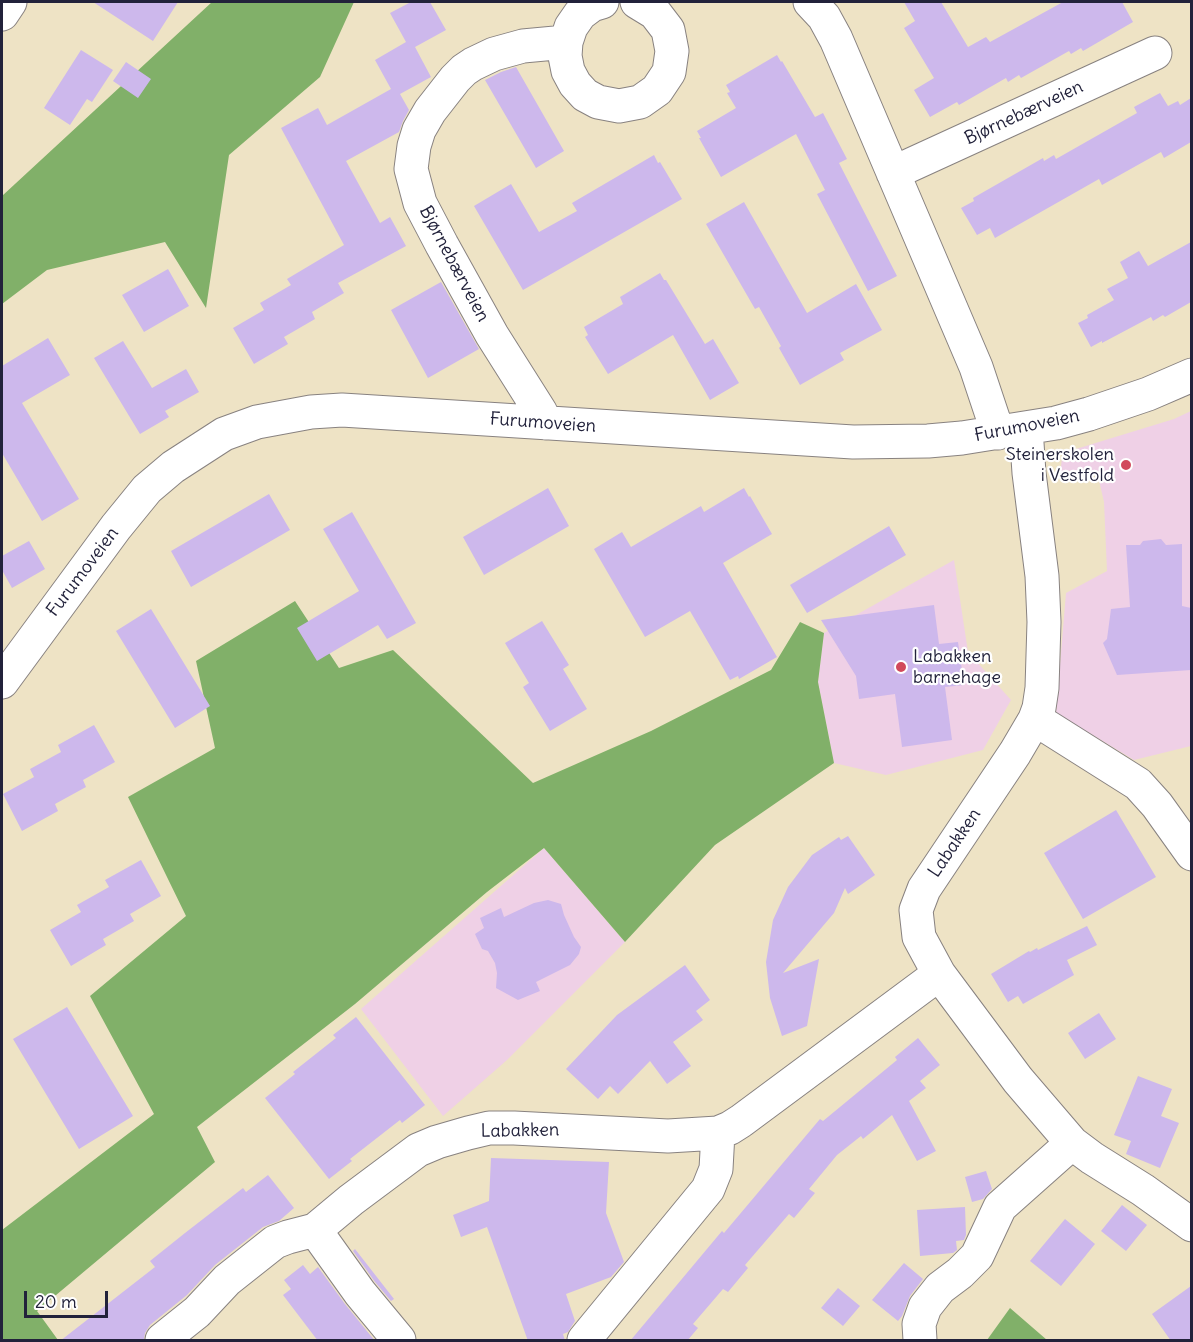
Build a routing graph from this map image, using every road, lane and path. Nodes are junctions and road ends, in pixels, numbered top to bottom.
1 (10, 2) edge
2 (602, 2) edge
3 (637, 2) edge
4 (810, 2) edge
5 (2, 14) edge
6 (566, 42) junction
7 (1155, 53) dead end
8 (893, 173) junction
9 (1191, 375) edge
10 (546, 423) junction
11 (1012, 430) junction
12 (2, 682) edge
13 (1035, 719) junction
14 (1191, 854) edge
15 (939, 974) junction
16 (718, 1133) junction
17 (1072, 1143) junction
18 (1191, 1225) edge
19 (315, 1230) junction
20 (162, 1341) edge
21 (399, 1341) edge
22 (584, 1341) edge
23 (920, 1341) edge

1 - 5 street
2 - 6 street
3 - 6 street
4 - 8 street
6 - 10 street, Bjørnebærveien
7 - 8 street, Bjørnebærveien
8 - 11 street
9 - 11 street, Furumoveien
10 - 11 street, Furumoveien
10 - 12 street, Furumoveien
11 - 13 street, Labakken
13 - 14 street
13 - 15 street, Labakken
15 - 16 street, Labakken
15 - 17 street, Labakken
16 - 19 street, Labakken
16 - 22 street
17 - 18 street, Labakken
17 - 23 street
19 - 20 street, Labakken
19 - 21 street

